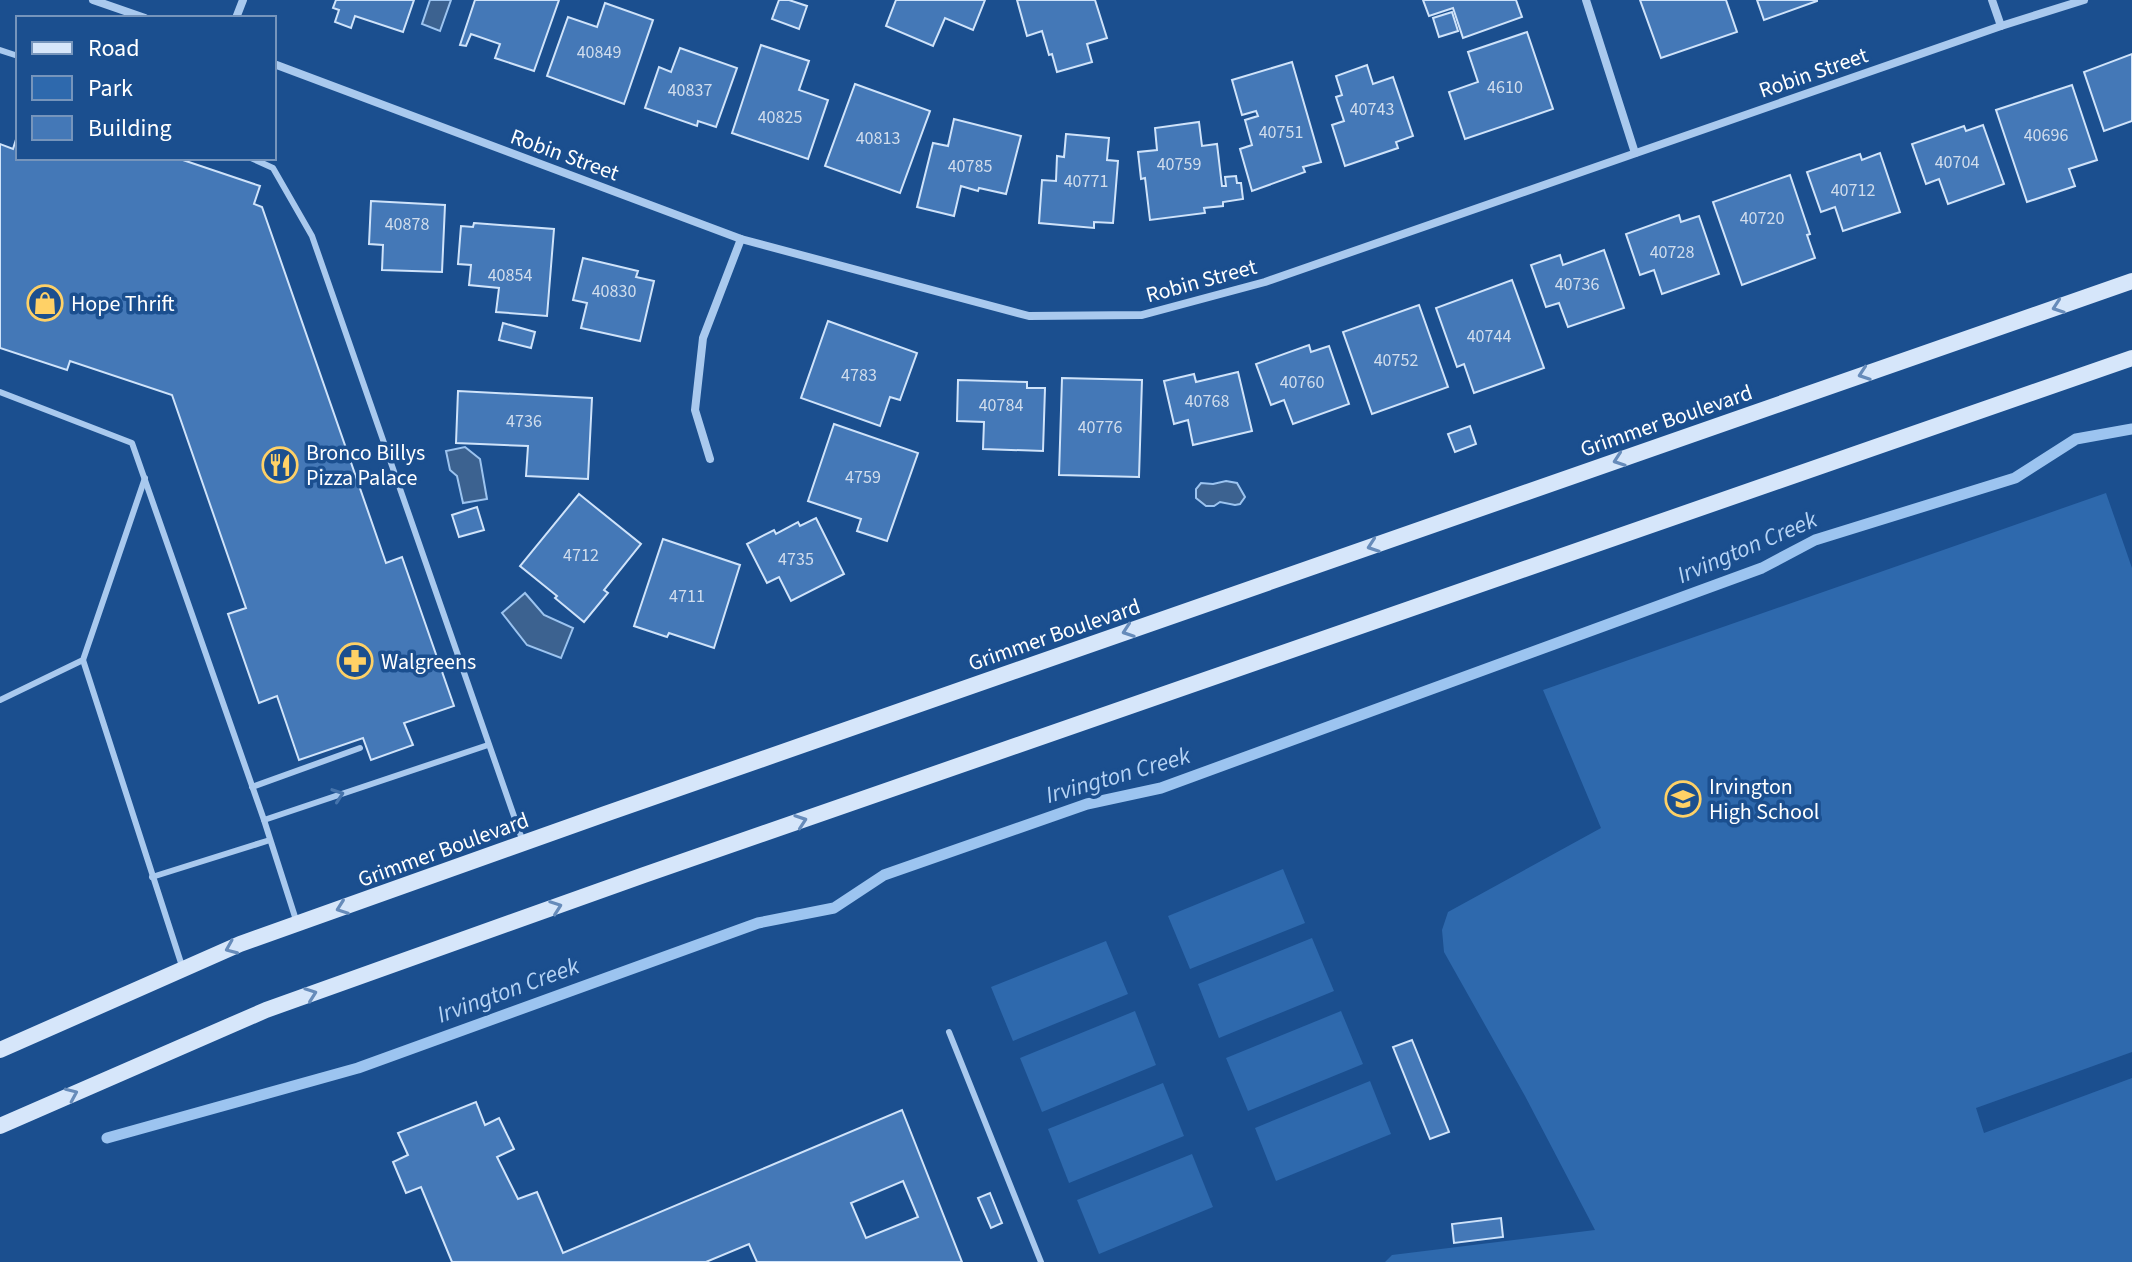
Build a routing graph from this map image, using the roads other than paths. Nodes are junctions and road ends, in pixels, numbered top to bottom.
1 (93, 0) edge
2 (1586, 0) edge
3 (1992, 0) edge
4 (2084, 0) edge
5 (139, 16) edge
6 (2001, 26) junction
7 (276, 65) edge
8 (1635, 153) junction
9 (255, 160) edge
10 (741, 239) junction
11 (2132, 281) edge
12 (2132, 358) edge
13 (0, 392) edge
14 (710, 459) dead end
15 (145, 478) junction
16 (83, 660) junction
17 (0, 700) edge
18 (488, 745) junction
19 (360, 748) dead end
20 (252, 787) junction
21 (264, 820) junction
22 (270, 840) junction
23 (523, 843) junction
24 (152, 877) junction
25 (297, 924) junction
26 (183, 969) junction
27 (949, 1032) dead end
28 (0, 1050) edge
29 (0, 1126) edge
30 (1041, 1262) edge

1 - 5 street
2 - 8 street
3 - 6 street
4 - 6 street, Robin Street
6 - 8 street, Robin Street
7 - 10 street, Robin Street
8 - 10 street, Robin Street
9 - 18 lane
10 - 14 street
11 -> 23 main road, Grimmer Boulevard
29 -> 12 main road
13 - 15 lane
15 - 16 lane
15 - 20 lane
16 - 17 lane
16 - 24 lane
21 -> 18 lane
18 - 23 lane
19 - 20 lane
20 - 21 lane
21 - 22 lane
22 - 24 lane
22 - 25 lane
23 -> 25 main road, Grimmer Boulevard
24 - 26 lane
25 -> 26 main road, Grimmer Boulevard
26 - 28 main road, Grimmer Boulevard
27 - 30 lane

